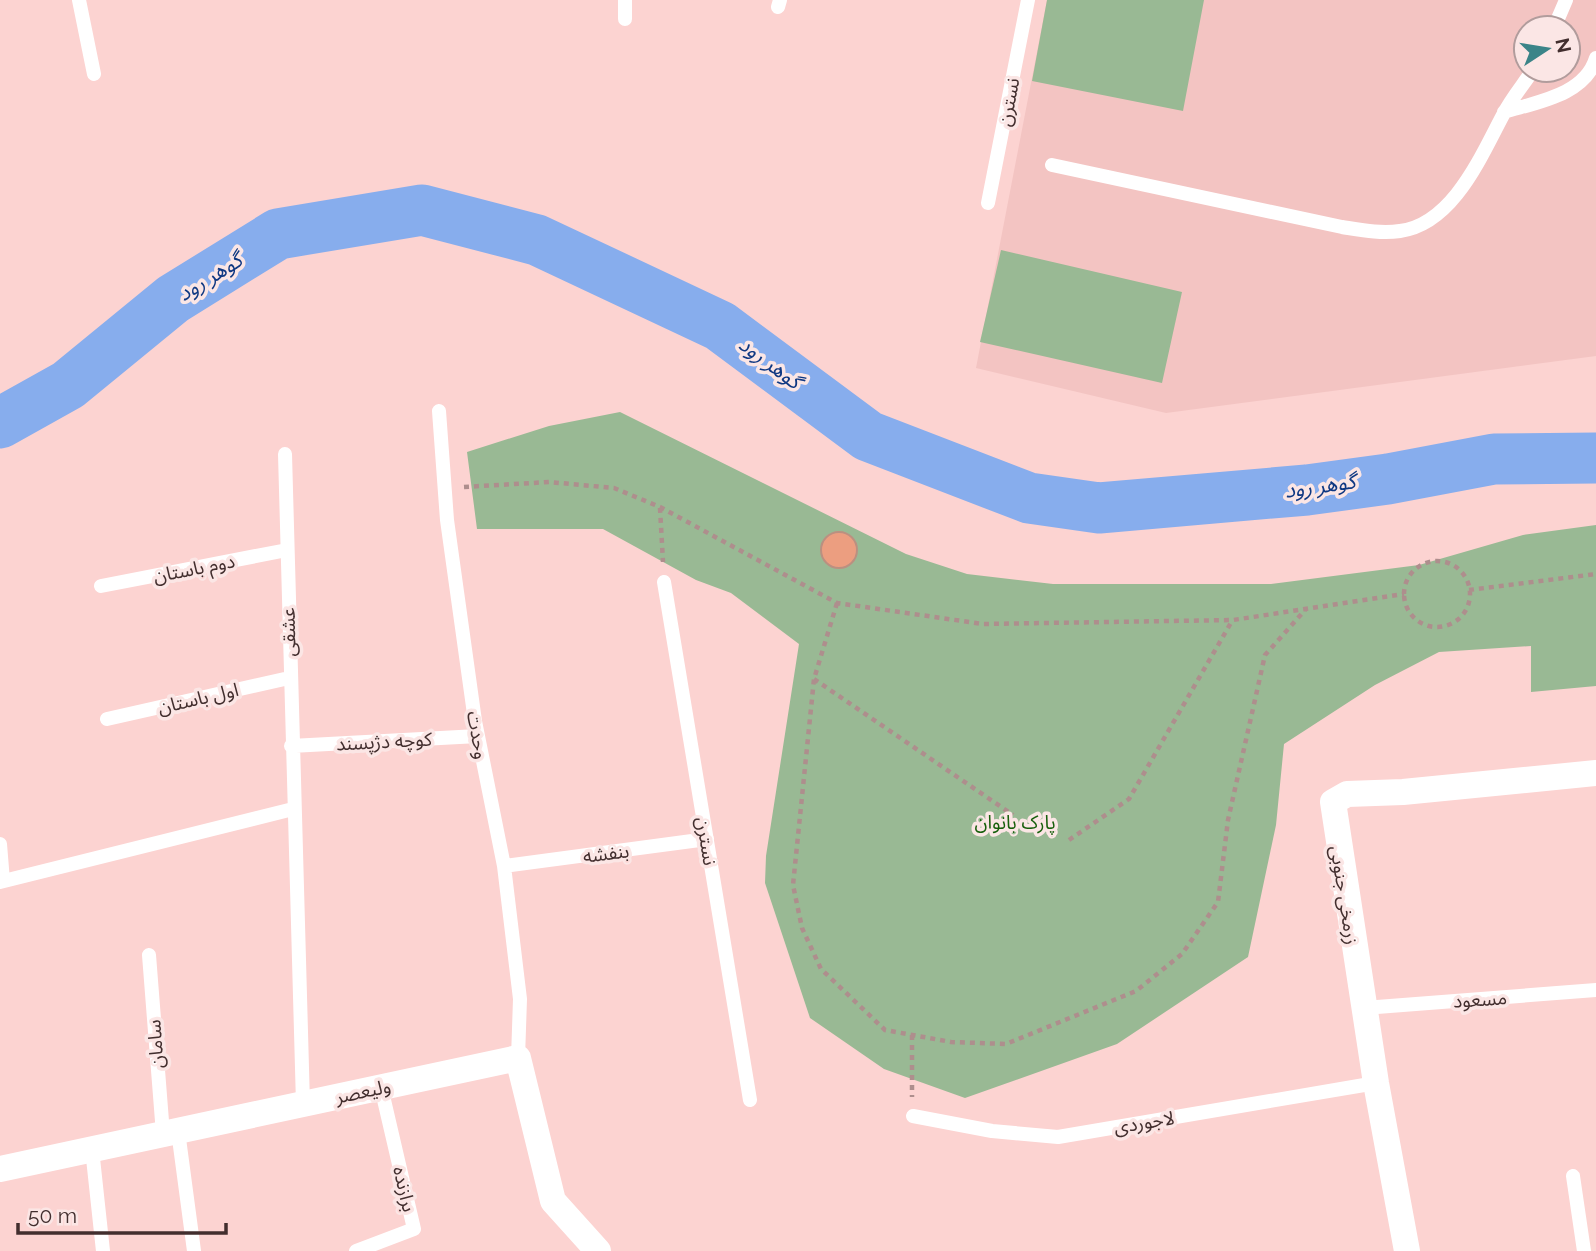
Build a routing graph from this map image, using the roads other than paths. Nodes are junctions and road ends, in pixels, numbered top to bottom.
1 (79, 0) edge
2 (625, 0) edge
3 (1028, 0) edge
4 (625, 19) dead end
5 (1596, 58) edge
6 (94, 74) dead end
7 (1523, 84) edge
8 (1504, 112) junction
9 (1052, 165) dead end
10 (988, 203) dead end
11 (439, 411) dead end
12 (285, 454) dead end
13 (287, 550) junction
14 (664, 582) road end
15 (101, 586) dead end
16 (289, 678) junction
17 (107, 719) dead end
18 (478, 736) junction
19 (291, 746) junction
20 (1596, 773) edge
21 (293, 809) junction
22 (707, 839) junction
23 (0, 844) edge
24 (505, 866) junction
25 (2, 881) edge
26 (149, 955) dead end
27 (1596, 990) edge
28 (1364, 1008) junction
29 (518, 1058) junction
30 (1376, 1083) junction
31 (382, 1087) junction
32 (750, 1100) dead end
33 (303, 1104) junction
34 (913, 1116) road end
35 (171, 1132) junction
36 (92, 1149) junction
37 (0, 1168) edge
38 (1573, 1176) dead end
39 (103, 1251) edge
40 (194, 1251) edge
41 (356, 1251) edge
42 (598, 1251) edge
43 (1407, 1251) edge
44 (1584, 1251) edge

1 - 6 lane
2 - 4 lane
3 - 10 lane, نسترن
5 - 8 lane
7 - 8 lane
8 - 9 lane
11 - 18 lane, وحدت
12 - 13 lane, عشقی
13 - 15 lane, دوم باستان
13 - 16 lane, عشقی
14 - 22 lane, نسترن
16 - 17 lane, اول باستان
16 - 19 lane, عشقی
18 - 19 lane, کوچه دژپسند
18 - 24 lane, وحدت
19 - 21 lane, عشقی
20 - 28 street, زرمخی جنوبی
21 - 25 lane
21 - 33 lane, عشقی
22 - 24 lane, بنفشه
22 - 32 lane, نسترن
23 - 25 lane
24 - 29 lane, وحدت
26 - 35 lane, سامان
27 - 28 lane, مسعود
28 - 30 street, زرمخی جنوبی
29 - 31 street, ولیعصر
29 - 42 street
30 - 34 lane, لاجوردی
30 - 43 street, زرمخی جنوبی
31 - 33 street, ولیعصر
31 - 41 lane, برازنده
33 - 35 street, ولیعصر
35 - 36 street, ولیعصر
35 - 40 lane, سامان
36 - 37 street, ولیعصر
36 - 39 lane
38 - 44 lane

